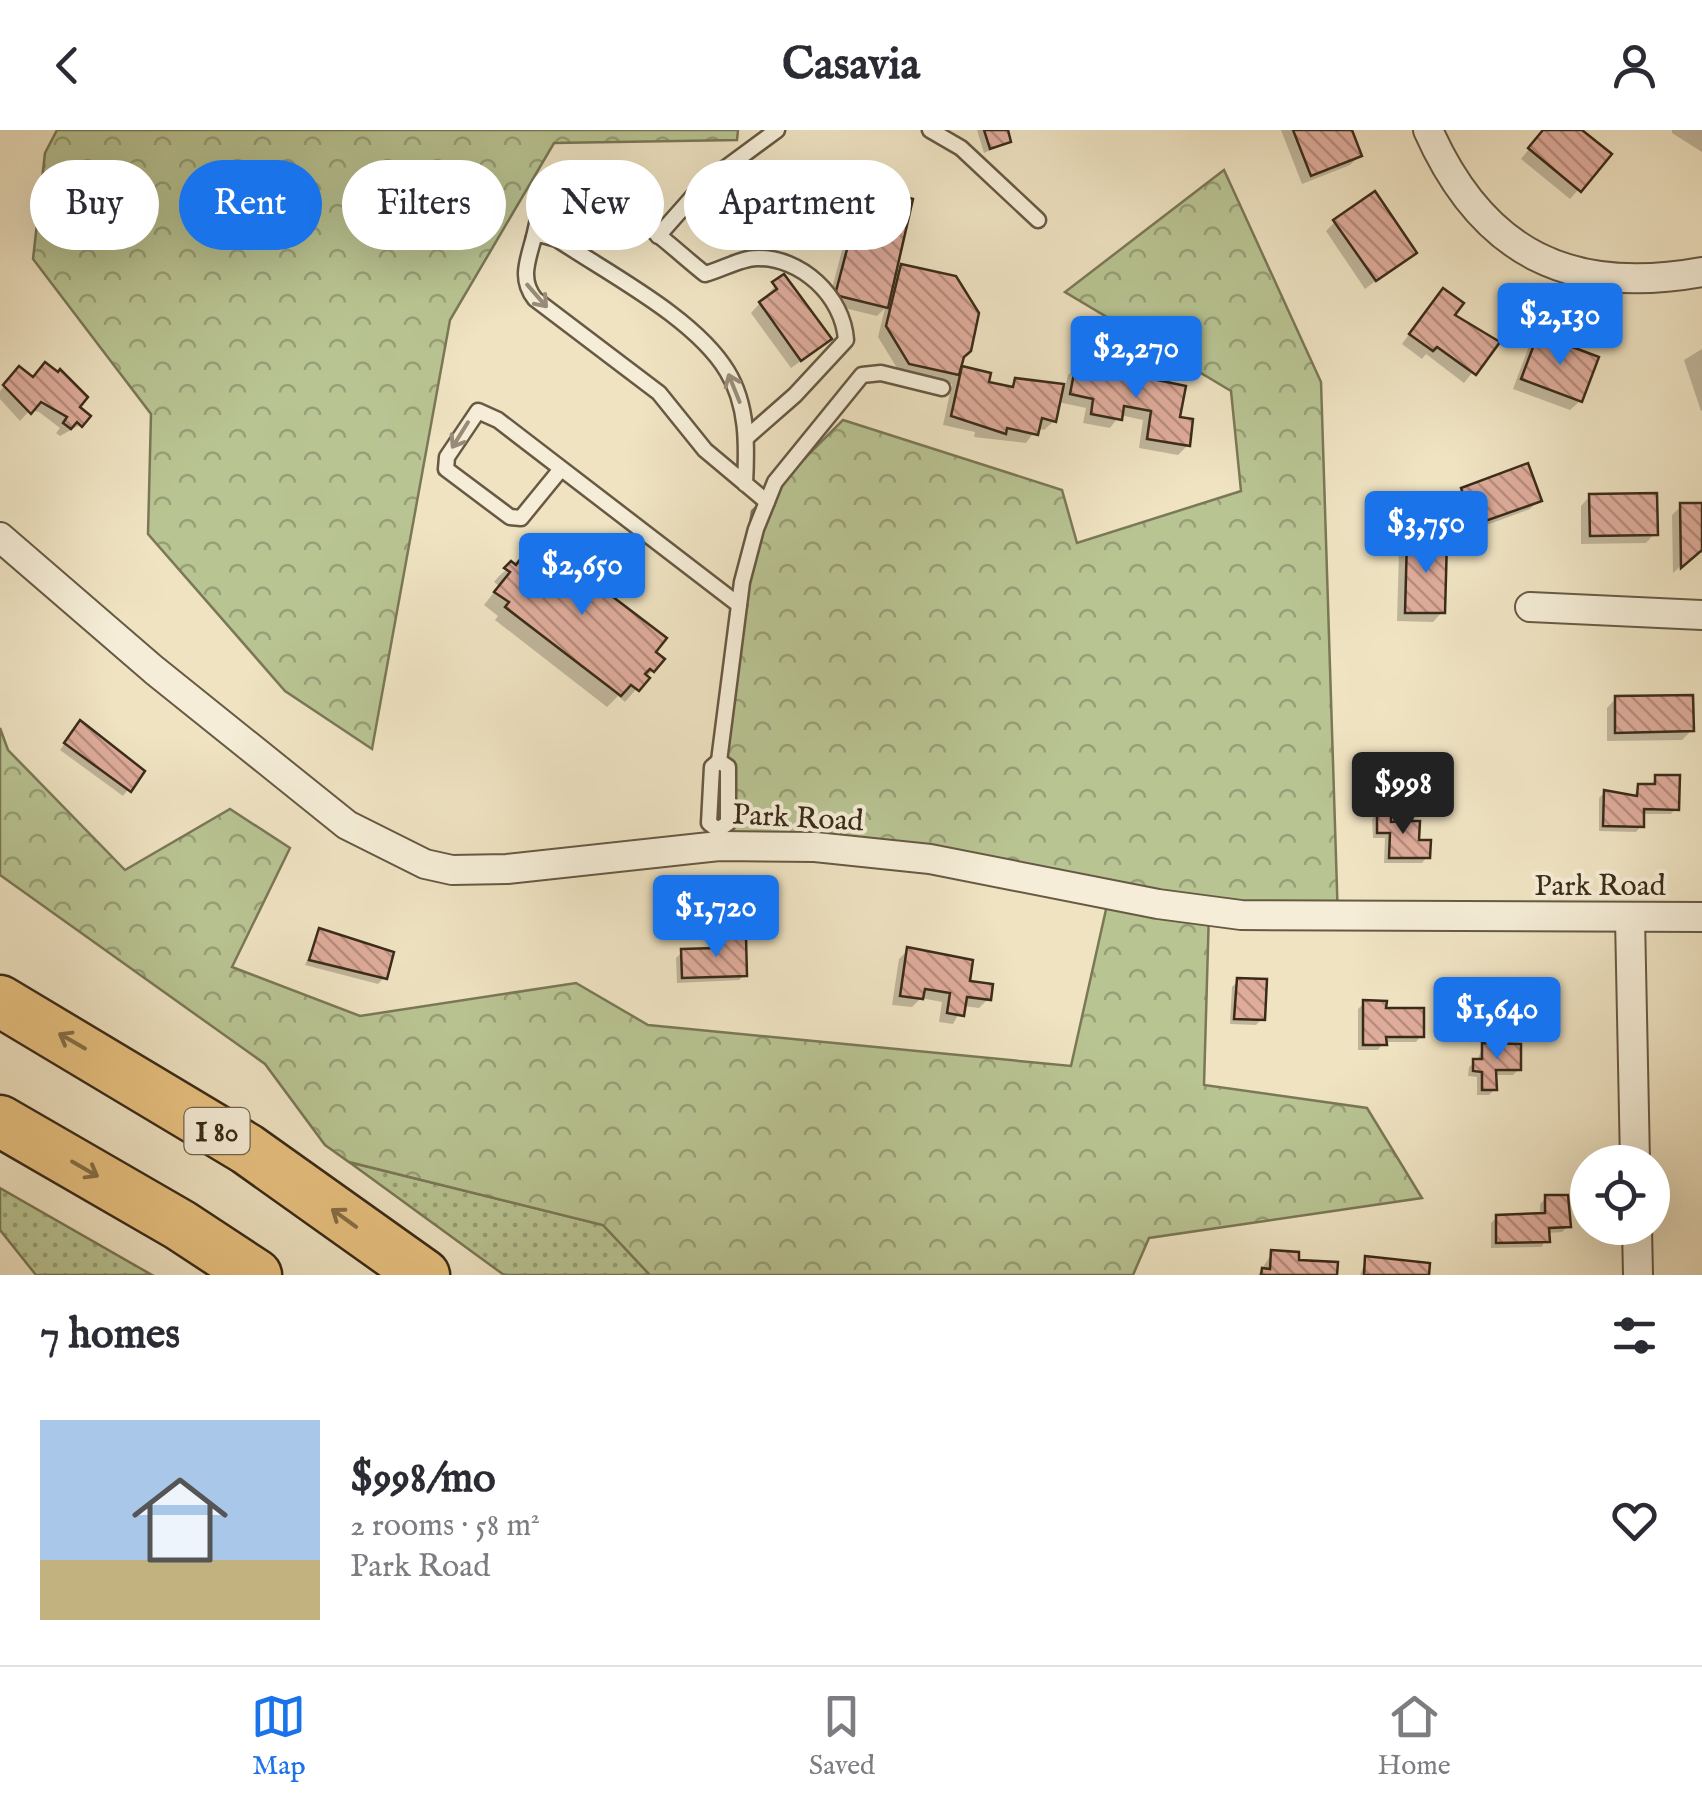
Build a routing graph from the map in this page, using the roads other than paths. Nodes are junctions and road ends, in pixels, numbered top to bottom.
1 (777, 130) edge
2 (930, 130) edge
3 (1428, 130) edge
4 (1038, 220) dead end
5 (664, 229) edge
6 (664, 241) edge
7 (530, 250) edge
8 (573, 250) edge
9 (1702, 272) edge
10 (942, 388) dead end
11 (746, 438) junction
12 (560, 469) junction
13 (746, 484) junction
14 (767, 502) junction
15 (0, 537) edge
16 (739, 605) junction
17 (1530, 607) dead end
18 (1702, 615) edge
19 (719, 838) junction
20 (1702, 917) edge
21 (1630, 918) junction
22 (0, 1001) edge
23 (0, 1121) edge
24 (1636, 1145) edge
25 (1637, 1245) edge
26 (256, 1275) edge
27 (424, 1275) edge
28 (1638, 1275) edge

1 - 5 lane
2 - 4 lane
3 - 9 street
6 - 11 lane
7 -> 13 lane
11 -> 8 lane
10 - 14 lane
11 - 13 lane
12 -> 12 lane
12 - 16 lane
13 - 14 lane
14 - 16 lane
15 - 19 street, Park Road
16 - 19 lane
17 - 18 street
19 - 21 street, Park Road
20 - 21 street, Park Road
21 - 24 street
27 -> 22 highway, I 80
23 -> 26 highway
25 - 28 street

